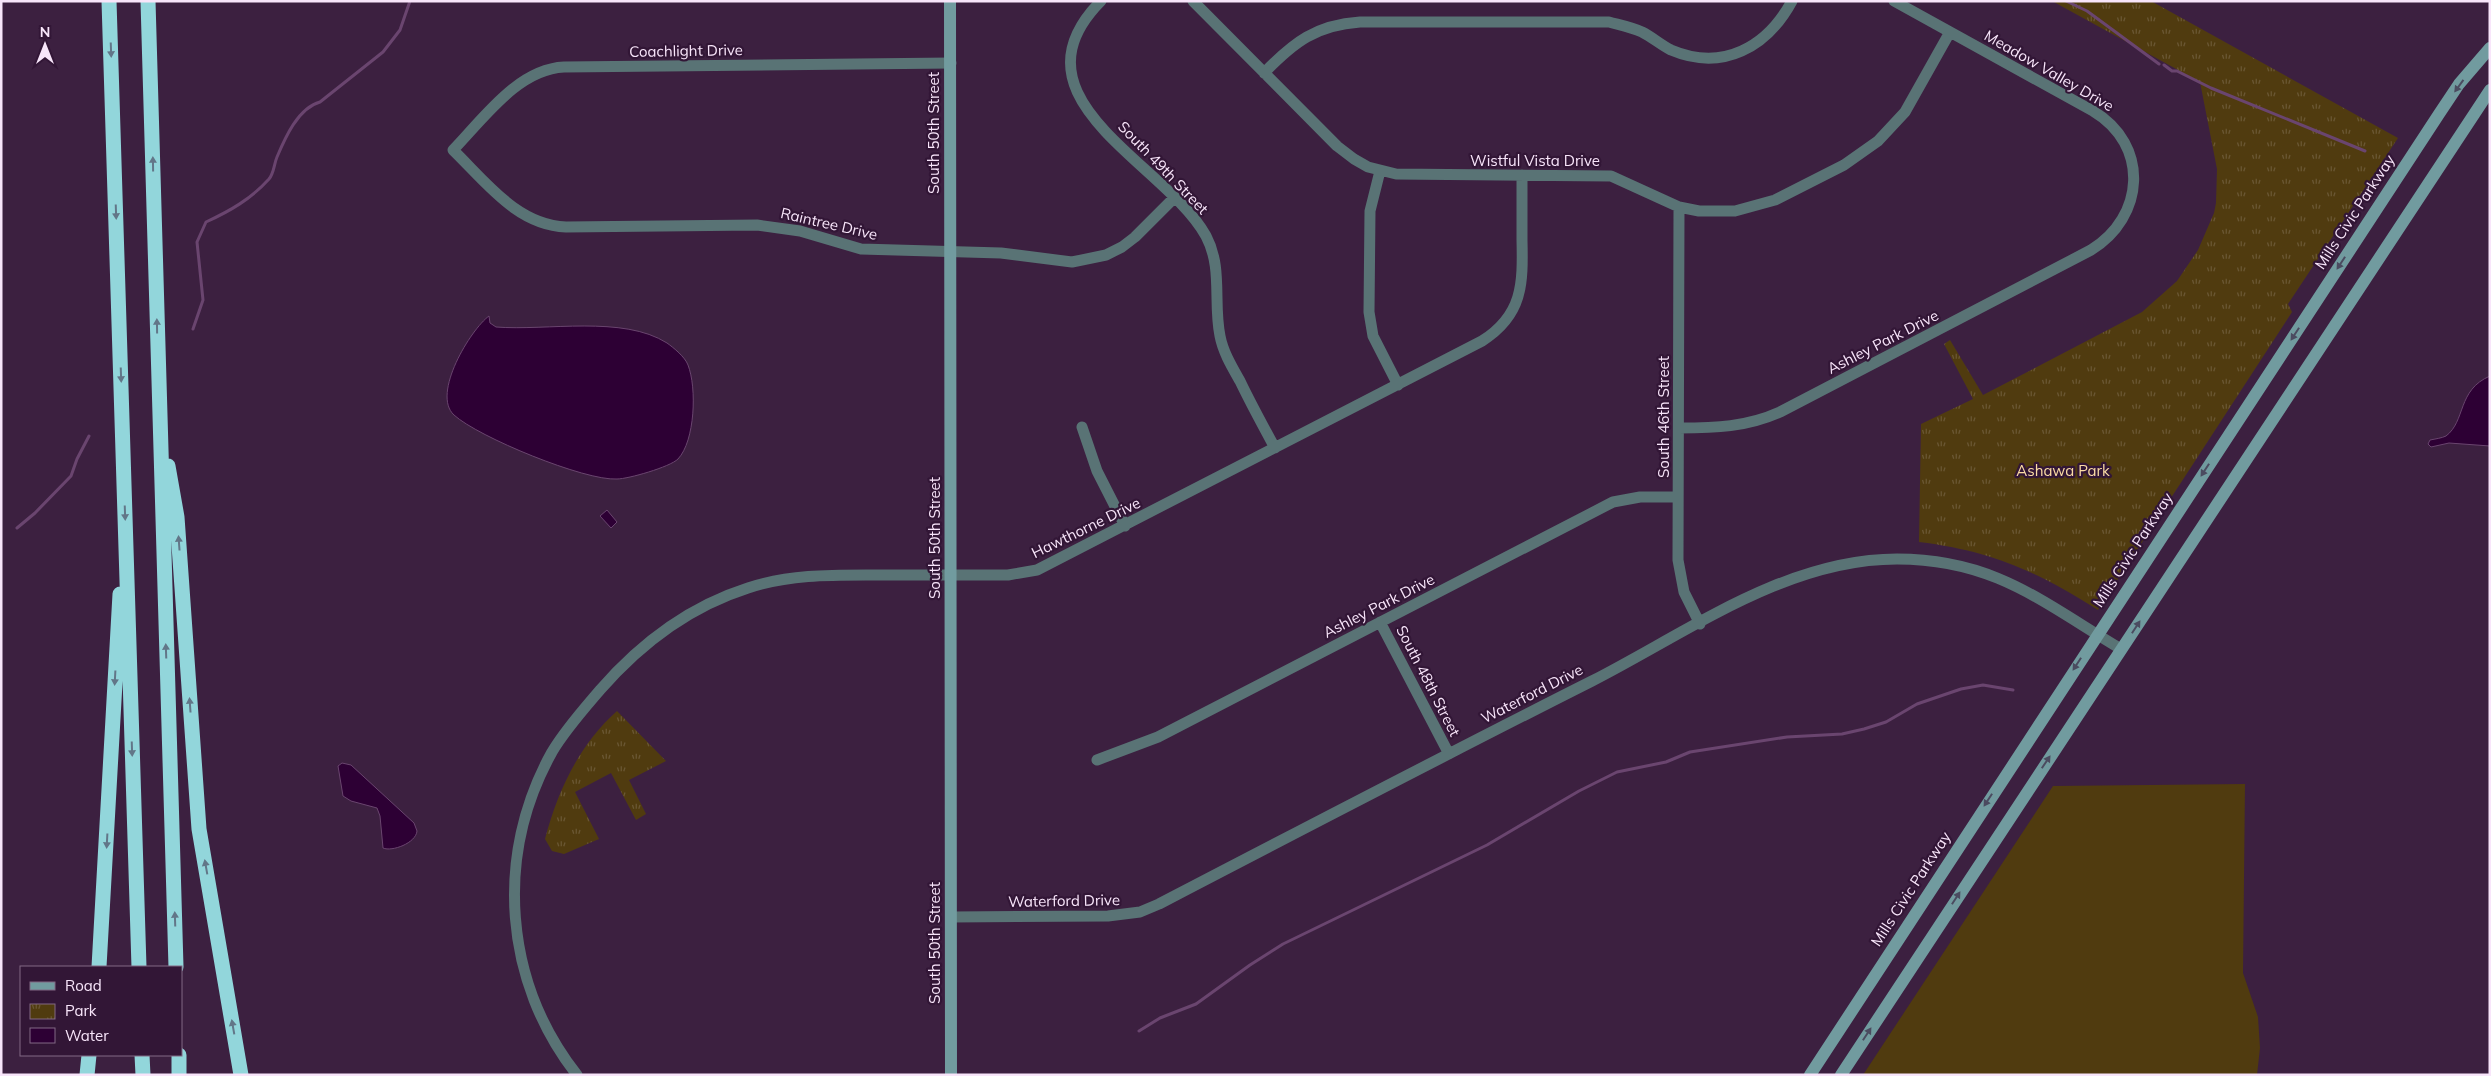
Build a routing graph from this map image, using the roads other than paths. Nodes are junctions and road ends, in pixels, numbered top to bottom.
1 (109, 1) edge
2 (148, 1) edge
3 (950, 1) edge
4 (1101, 1) edge
5 (1193, 1) edge
6 (1792, 1) edge
7 (1894, 1) edge
8 (1950, 32) junction
9 (2490, 48) edge
10 (951, 63) junction
11 (1264, 73) junction
12 (2490, 90) edge
13 (453, 150) joint
14 (1380, 171) junction
15 (1522, 175) junction
16 (1174, 198) junction
17 (1678, 207) junction
18 (2091, 250) joint
19 (951, 251) junction
20 (1398, 385) junction
21 (159, 410) junction
22 (1082, 427) dead end
23 (1678, 428) junction
24 (1275, 448) junction
25 (1678, 497) junction
26 (1125, 526) junction
27 (126, 560) junction
28 (951, 575) junction
29 (1380, 622) junction
30 (1700, 624) junction
31 (2097, 634) junction
32 (2121, 649) junction
33 (1448, 754) junction
34 (1097, 760) dead end
35 (951, 917) junction
36 (99, 966) edge
37 (139, 966) edge
38 (176, 966) edge
39 (90, 1056) edge
40 (142, 1056) edge
41 (179, 1056) edge
42 (87, 1075) edge
43 (143, 1075) edge
44 (180, 1075) edge
45 (241, 1075) edge
46 (577, 1075) edge
47 (951, 1075) edge
48 (1810, 1075) edge
49 (1840, 1075) edge

1 -> 27 highway
21 -> 2 highway
3 - 10 main road, South 50th Street
4 - 16 street, South 49th Street
5 - 11 street, Wistful Vista Drive
6 - 11 street
7 - 8 street, Meadow Valley Drive
8 - 17 street, Wistful Vista Drive
8 - 18 street, Meadow Valley Drive
9 -> 31 main road, Mills Civic Parkway
10 - 13 street, Coachlight Drive
10 - 19 main road, South 50th Street
11 - 14 street, Wistful Vista Drive
32 -> 12 main road
13 - 19 street, Raintree Drive
14 - 15 street, Wistful Vista Drive
14 - 20 street
15 - 17 street, Wistful Vista Drive
15 - 20 street, Hawthorne Drive
16 - 19 street, Raintree Drive
16 - 24 street, South 49th Street
17 - 23 street, South 46th Street
18 - 23 street, Ashley Park Drive
19 - 28 main road, South 50th Street
20 - 24 street, Hawthorne Drive
38 -> 21 highway
45 -> 21 highway
22 - 26 street
23 - 25 street, South 46th Street
24 - 26 street, Hawthorne Drive
25 - 29 street, Ashley Park Drive
25 - 30 street, South 46th Street
26 - 28 street, Hawthorne Drive
27 -> 36 highway
27 -> 37 highway
28 - 35 main road, South 50th Street
28 - 46 street, Hawthorne Drive
29 - 33 street, South 48th Street
29 - 34 street, Ashley Park Drive
30 - 31 street, Waterford Drive
30 - 33 street, Waterford Drive
31 - 32 street, Waterford Drive
31 -> 48 main road, Mills Civic Parkway
49 -> 32 main road
33 - 35 street, Waterford Drive
35 - 47 main road, South 50th Street
39 - 42 highway
40 - 43 highway
41 - 44 highway

